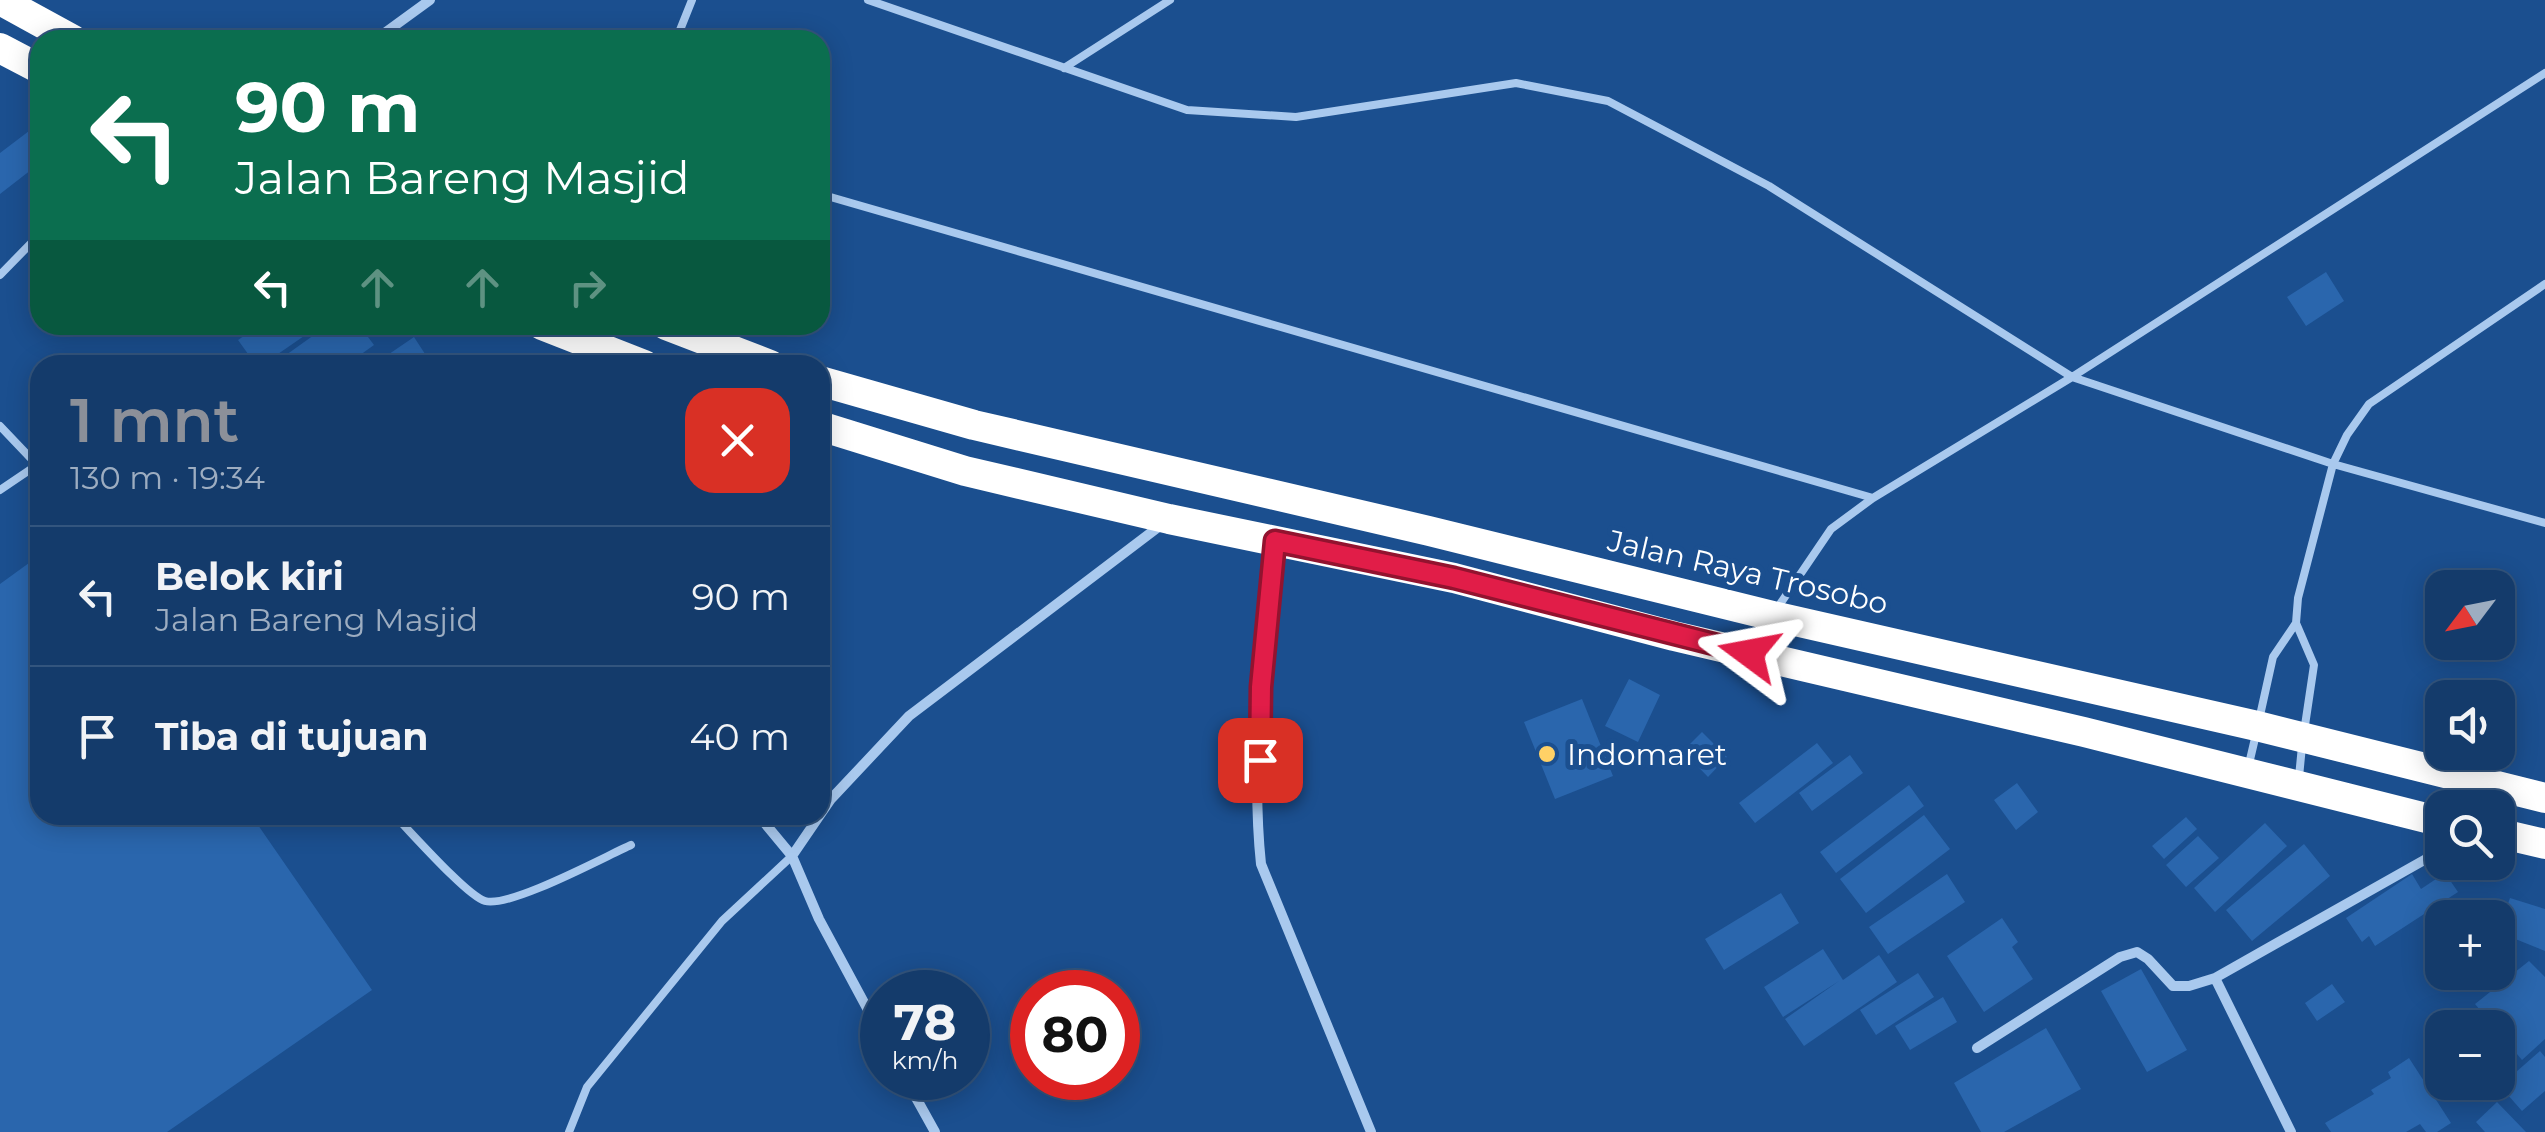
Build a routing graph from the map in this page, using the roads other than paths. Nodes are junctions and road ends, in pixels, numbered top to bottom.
1 (0, 0) edge
2 (430, 0) edge
3 (692, 0) edge
4 (868, 0) edge
5 (1170, 0) edge
6 (56, 30) edge
7 (389, 30) edge
8 (680, 30) edge
9 (0, 48) edge
10 (30, 64) edge
11 (1064, 68) junction
12 (2545, 73) edge
13 (830, 197) edge
14 (30, 244) edge
15 (0, 275) edge
16 (2545, 284) edge
17 (568, 335) edge
18 (692, 335) edge
19 (618, 355) edge
20 (744, 355) edge
21 (2072, 377) junction
22 (830, 384) edge
23 (0, 426) edge
24 (830, 429) edge
25 (30, 458) edge
26 (2334, 464) junction
27 (30, 471) edge
28 (0, 490) edge
29 (1873, 498) junction
30 (1169, 519) junction
31 (2545, 523) edge
32 (1275, 541) junction
33 (1779, 604) junction
34 (2296, 623) junction
35 (2260, 715) junction
36 (2305, 729) junction
37 (2248, 772) junction
38 (2298, 785) junction
39 (2545, 798) edge
40 (830, 800) edge
41 (2425, 818) edge
42 (404, 825) edge
43 (766, 825) edge
44 (813, 825) edge
45 (2515, 837) edge
46 (2545, 844) edge
47 (631, 845) dead end
48 (792, 856) junction
49 (2425, 860) edge
50 (2215, 978) junction
51 (860, 995) edge
52 (1977, 1048) dead end
53 (917, 1100) edge
54 (570, 1132) edge
55 (935, 1132) edge
56 (1371, 1132) edge
57 (2290, 1132) edge

1 - 6 highway
2 - 7 street
3 - 8 lane
4 - 11 lane
5 - 11 lane
9 - 10 highway
11 - 21 lane
12 - 21 lane
13 - 29 lane
14 - 15 lane
16 - 26 lane
17 - 19 highway
18 - 20 highway
21 - 26 lane
21 - 29 lane
22 - 33 highway, Jalan Raya Trosobo
23 - 25 lane
24 - 30 highway
26 - 31 lane
26 - 34 lane
27 - 28 lane
29 - 33 lane
30 - 32 highway
30 - 40 street
32 - 37 highway
32 - 56 street
33 - 35 highway, Jalan Raya Trosobo
34 - 35 lane
34 - 36 lane
35 - 36 highway, Jalan Raya Trosobo
35 - 37 lane
36 - 38 lane
36 - 39 highway, Jalan Raya Trosobo
37 - 38 highway
38 - 41 highway
42 - 47 lane
43 - 48 street
44 - 48 street
45 - 46 highway
48 - 51 street
48 - 54 lane
49 - 50 street
50 - 52 street
50 - 57 street
53 - 55 street

